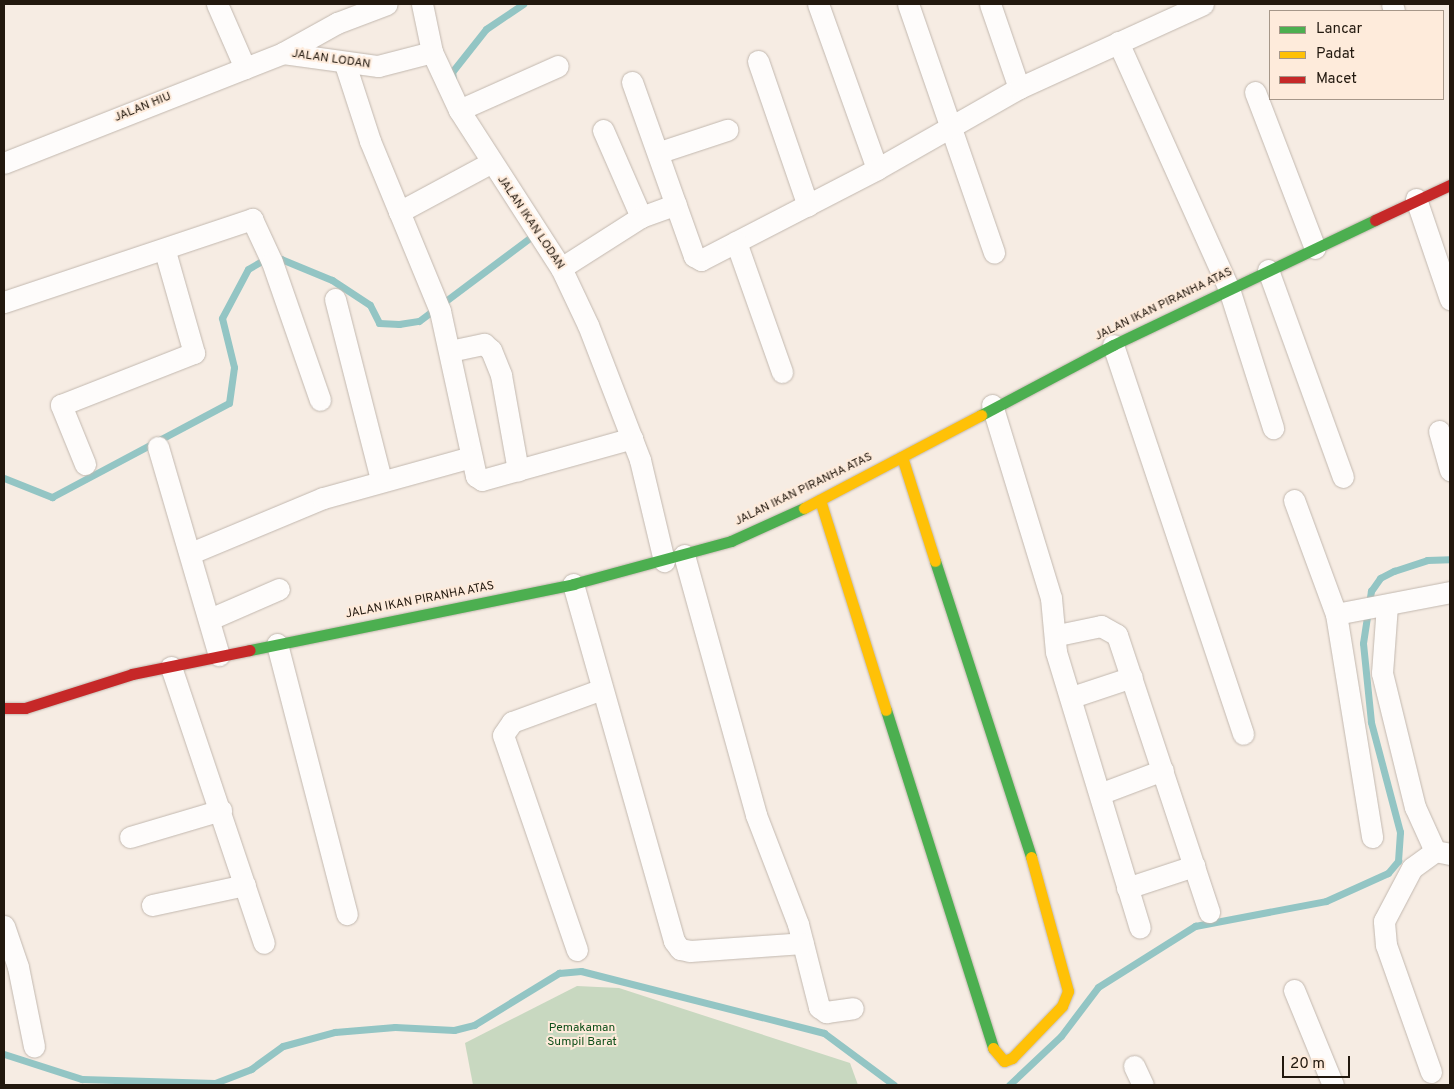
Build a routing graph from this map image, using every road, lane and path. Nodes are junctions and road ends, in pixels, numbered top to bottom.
1 (217, 4) edge
2 (387, 4) edge
3 (422, 4) edge
4 (818, 4) edge
5 (908, 4) edge
6 (990, 4) edge
7 (1202, 4) edge
8 (1181, 8) edge
9 (1118, 42) junction
10 (432, 52) junction
11 (283, 53) junction
12 (758, 61) dead end
13 (344, 64) junction
14 (558, 66) dead end
15 (245, 68) junction
16 (632, 82) dead end
17 (1019, 88) junction
18 (1255, 92) dead end
19 (466, 108) junction
20 (950, 128) junction
21 (602, 130) dead end
22 (727, 130) dead end
23 (660, 152) junction
24 (4, 163) edge
25 (490, 163) junction
26 (877, 169) junction
27 (1450, 186) edge
28 (1416, 198) junction
29 (676, 204) junction
30 (808, 206) junction
31 (399, 212) junction
32 (641, 217) junction
33 (736, 242) junction
34 (1315, 248) junction
35 (165, 251) junction
36 (994, 252) dead end
37 (561, 268) junction
38 (1268, 270) junction
39 (1229, 289) junction
40 (335, 299) dead end
41 (1450, 299) edge
42 (4, 302) edge
43 (1113, 345) junction
44 (450, 351) junction
45 (782, 372) dead end
46 (320, 400) dead end
47 (992, 405) junction
48 (1273, 428) dead end
49 (1439, 431) dead end
50 (632, 438) junction
51 (158, 447) dead end
52 (471, 457) junction
53 (902, 457) junction
54 (85, 464) dead end
55 (518, 470) junction
56 (1450, 470) edge
57 (1342, 477) dead end
58 (381, 479) junction
59 (820, 500) junction
60 (1294, 500) dead end
61 (191, 553) junction
62 (674, 558) junction
63 (573, 584) junction
64 (279, 589) dead end
65 (1450, 592) edge
66 (1383, 606) junction
67 (1344, 612) junction
68 (210, 619) junction
69 (1058, 634) junction
70 (277, 644) junction
71 (219, 655) junction
72 (171, 667) junction
73 (1132, 678) junction
74 (602, 688) junction
75 (1072, 697) junction
76 (4, 708) edge
77 (1243, 734) dead end
78 (1163, 770) junction
79 (1102, 793) junction
80 (221, 810) junction
81 (130, 837) dead end
82 (1372, 837) dead end
83 (1442, 852) edge
84 (1194, 866) junction
85 (245, 885) junction
86 (1127, 888) junction
87 (152, 905) dead end
88 (1209, 912) dead end
89 (347, 914) dead end
90 (4, 926) edge
91 (1140, 928) dead end
92 (264, 943) dead end
93 (803, 943) junction
94 (577, 950) dead end
95 (1294, 990) dead end
96 (853, 1008) dead end
97 (34, 1046) dead end
98 (1134, 1066) dead end
99 (1431, 1072) dead end
100 (1143, 1085) edge
101 (1333, 1085) edge

1 - 15 street
2 - 11 street, JALAN LODAN
3 - 10 street, JALAN IKAN LODAN
4 - 26 street
5 - 20 street
6 - 17 street
7 - 8 street
8 - 9 street
9 - 17 street
9 - 39 street
10 - 13 street, JALAN LODAN
10 - 19 street, JALAN IKAN LODAN
11 - 13 street, JALAN LODAN
11 - 15 street, JALAN HIU
12 - 30 street
13 - 31 street
14 - 19 street
15 - 24 street, JALAN HIU
16 - 23 street
17 - 20 street
18 - 34 street
19 - 25 street, JALAN IKAN LODAN
20 - 26 street
20 - 36 street
21 - 32 street
22 - 23 street
23 - 29 street
25 - 31 street
25 - 37 street, JALAN IKAN LODAN
26 - 30 street
27 - 28 street, JALAN IKAN PIRANHA ATAS
28 - 34 street, JALAN IKAN PIRANHA ATAS
28 - 41 street
29 - 32 street
29 - 33 street
30 - 33 street
31 - 44 street
32 - 37 street
33 - 45 street
34 - 38 street, JALAN IKAN PIRANHA ATAS
35 - 42 street
35 - 46 street
35 - 54 street
37 - 50 street, JALAN IKAN LODAN
38 - 39 street, JALAN IKAN PIRANHA ATAS
38 - 57 street
39 - 43 street, JALAN IKAN PIRANHA ATAS
39 - 48 street
40 - 58 street
43 - 47 street, JALAN IKAN PIRANHA ATAS
43 - 77 street
44 - 52 street
44 - 55 street
47 - 53 street, JALAN IKAN PIRANHA ATAS
47 - 69 street
49 - 56 street
50 - 55 street
50 - 62 street, JALAN IKAN LODAN
51 - 61 street
52 - 55 street
52 - 58 street
53 - 59 street, JALAN IKAN PIRANHA ATAS
53 - 59 street
58 - 61 street
59 - 62 street, JALAN IKAN PIRANHA ATAS
60 - 67 street
61 - 68 street
62 - 63 street, JALAN IKAN PIRANHA ATAS
62 - 93 street, JALAN IKAN LODAN
63 - 70 street, JALAN IKAN PIRANHA ATAS
63 - 74 street
64 - 68 street
65 - 66 street
66 - 67 street
66 - 83 street
67 - 82 street
68 - 71 street
69 - 73 street
69 - 75 street
70 - 71 street, JALAN IKAN PIRANHA ATAS
70 - 89 street
71 - 72 street, JALAN IKAN PIRANHA ATAS
72 - 76 street, JALAN IKAN PIRANHA ATAS
72 - 80 street
73 - 75 street
73 - 78 street
74 - 93 street
74 - 94 street
75 - 79 street
78 - 79 street
78 - 84 street
79 - 86 street
80 - 81 street
80 - 85 street
83 - 99 street
84 - 86 street
84 - 88 street
85 - 87 street
85 - 92 street
86 - 91 street
90 - 97 street
93 - 96 street, JALAN IKAN LODAN
95 - 101 street
98 - 100 street

